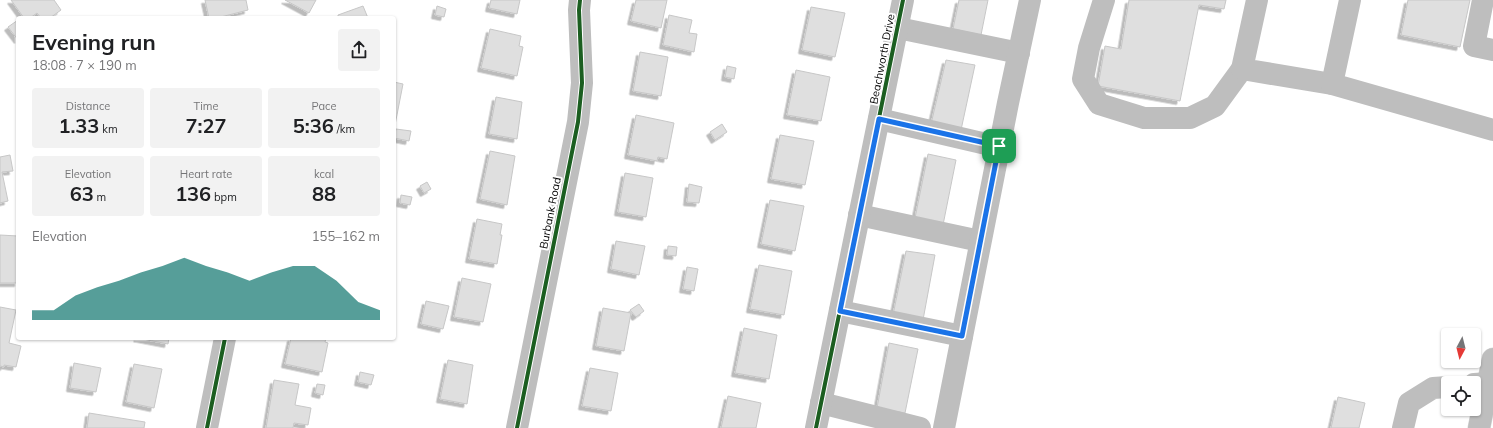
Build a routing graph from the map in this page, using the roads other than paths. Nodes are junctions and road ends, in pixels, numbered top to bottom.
1 (580, 0) edge
2 (903, 0) edge
3 (1030, 0) edge
4 (1104, 0) edge
5 (1257, 0) edge
6 (1350, 0) edge
7 (1483, 0) edge
8 (898, 28) junction
9 (1493, 50) edge
10 (1019, 53) junction
11 (1242, 69) junction
12 (1332, 84) junction
13 (879, 119) junction
14 (1493, 130) edge
15 (999, 146) junction
16 (859, 214) junction
17 (980, 241) junction
18 (840, 311) junction
19 (962, 336) junction
20 (225, 340) edge
21 (1493, 359) edge
22 (1481, 384) edge
23 (1441, 387) edge
24 (821, 403) junction
25 (1480, 416) edge
26 (207, 428) edge
27 (517, 428) edge
28 (816, 428) edge
29 (920, 428) edge
30 (944, 428) edge
31 (1403, 428) edge
32 (1479, 428) edge

1 - 27 street, Burbank Road
2 - 8 street, Beachworth Drive
3 - 10 street
4 - 11 street
5 - 11 street
6 - 12 street
7 - 9 street
8 - 10 street
8 - 13 street, Beachworth Drive
10 - 15 street
11 - 12 street
12 - 14 street
13 - 15 street
13 - 16 street, Beachworth Drive
15 - 17 street
16 - 17 street
16 - 18 street, Beachworth Drive
17 - 19 street
18 - 19 street
18 - 24 street, Beachworth Drive
19 - 30 street
20 - 26 street
21 - 22 street
23 - 31 street
24 - 28 street, Beachworth Drive
24 - 29 street
25 - 32 street

